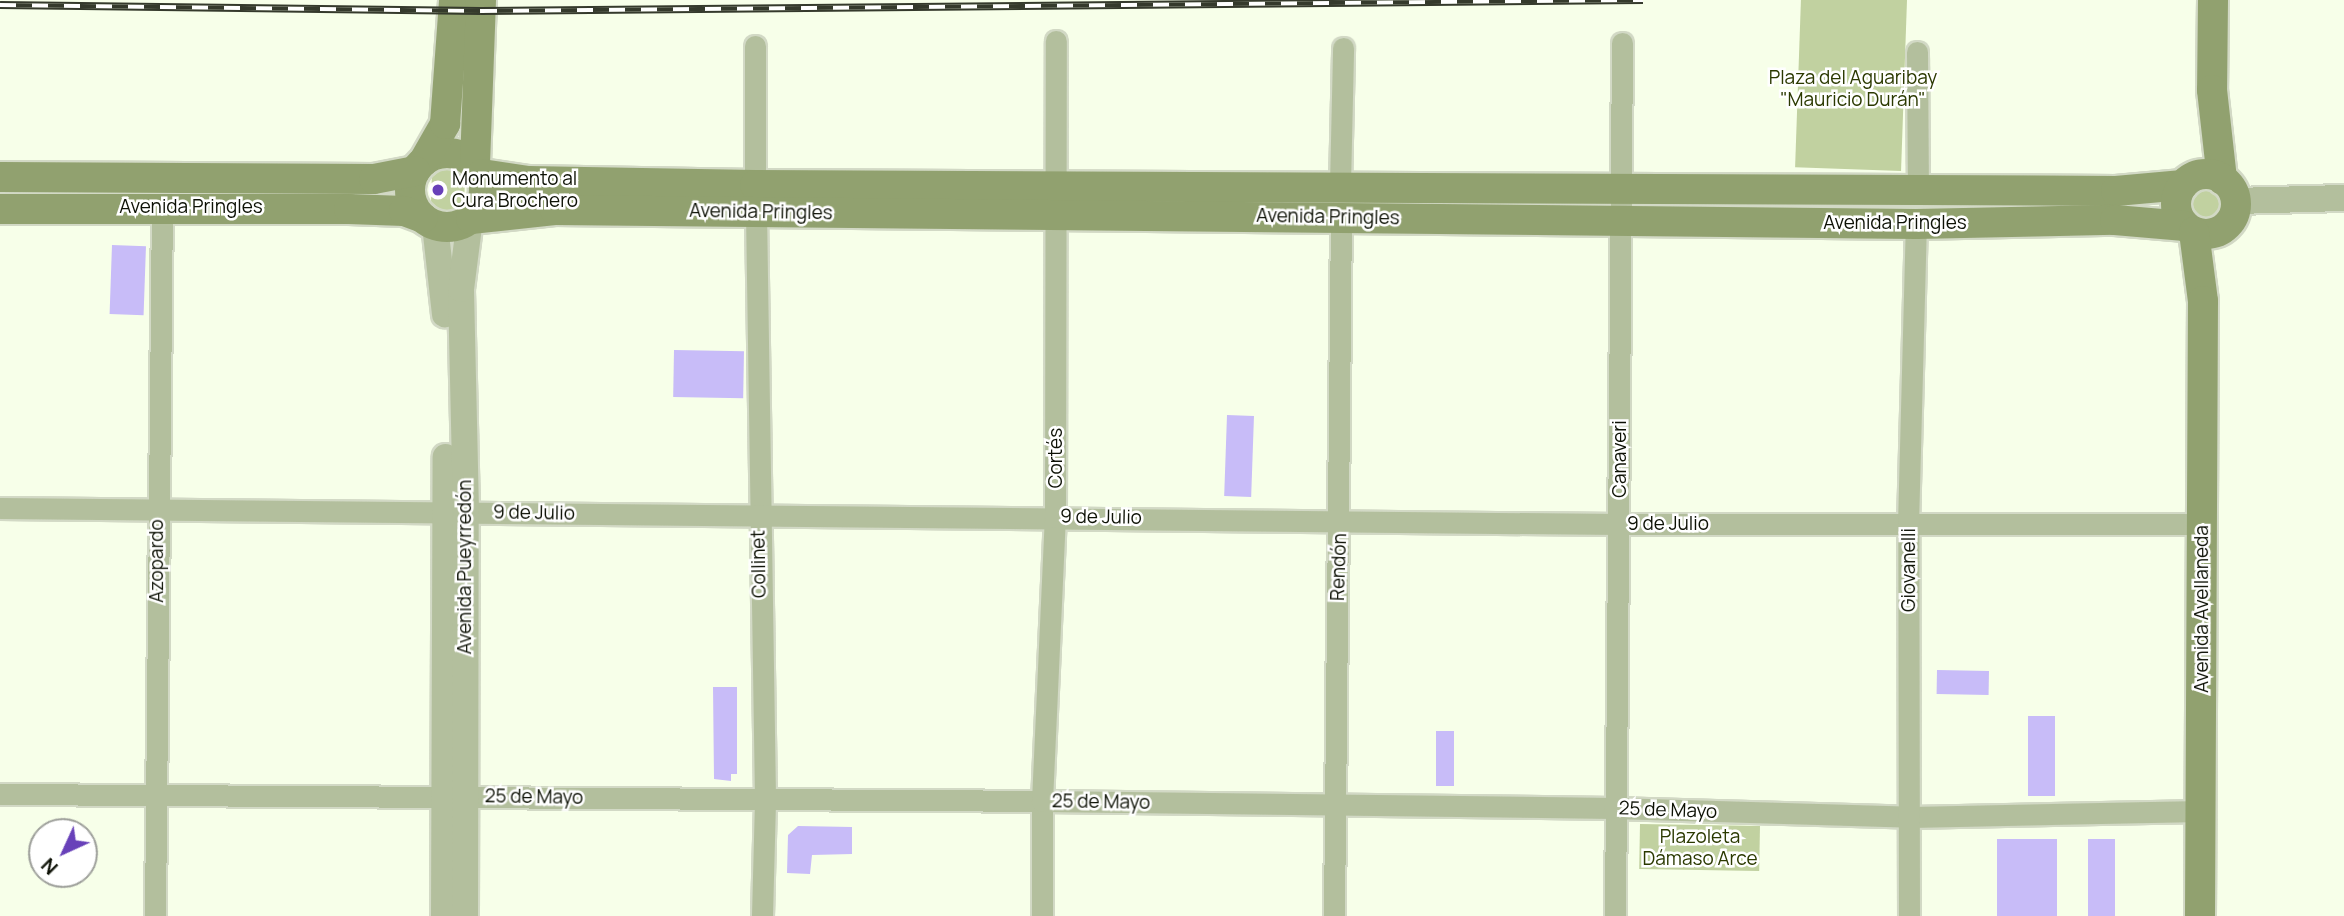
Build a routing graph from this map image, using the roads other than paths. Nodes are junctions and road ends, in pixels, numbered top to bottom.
1 (454, 0) edge
2 (481, 0) edge
3 (2213, 0) edge
4 (1056, 41) dead end
5 (1622, 43) dead end
6 (755, 46) dead end
7 (1343, 48) dead end
8 (1917, 52) dead end
9 (2212, 90) junction
10 (419, 166) junction
11 (478, 169) junction
12 (0, 177) edge
13 (2187, 181) junction
14 (1339, 185) junction
15 (1621, 186) junction
16 (1918, 190) junction
17 (2229, 190) junction
18 (2344, 198) edge
19 (755, 199) junction
20 (1058, 200) junction
21 (162, 206) junction
22 (0, 209) edge
23 (1341, 217) junction
24 (471, 219) junction
25 (1621, 220) junction
26 (429, 221) junction
27 (1916, 224) junction
28 (2189, 229) junction
29 (2224, 229) junction
30 (2203, 302) junction
31 (0, 508) edge
32 (156, 510) junction
33 (456, 511) junction
34 (758, 517) junction
35 (1055, 517) junction
36 (1340, 521) junction
37 (1620, 523) junction
38 (2203, 524) junction
39 (1908, 525) junction
40 (0, 794) edge
41 (157, 795) junction
42 (455, 795) junction
43 (765, 801) junction
44 (1042, 801) junction
45 (1332, 806) junction
46 (1614, 808) junction
47 (2201, 811) junction
48 (1910, 817) junction
49 (155, 916) edge
50 (444, 916) edge
51 (465, 916) edge
52 (762, 916) edge
53 (1042, 916) edge
54 (1334, 916) edge
55 (1615, 916) edge
56 (1909, 916) edge
57 (2200, 916) edge

1 - 10 main road
2 - 11 main road
3 - 9 main road
4 - 20 street, Cortés
5 - 15 street, Canaveri
6 - 19 street, Collinet
7 - 14 street
8 - 16 street
9 - 13 main road
9 - 17 main road
10 - 11 main road
10 - 12 main road, Avenida Pringles
10 - 26 main road
11 - 19 main road, Avenida Pringles
11 - 24 main road
13 - 16 main road, Avenida Pringles
13 - 17 main road
13 - 28 main road
14 - 15 main road, Avenida Pringles
14 - 20 main road, Avenida Pringles
15 - 16 main road, Avenida Pringles
15 - 25 street, Canaveri
17 - 18 street
17 - 29 main road
19 - 20 main road, Avenida Pringles
19 - 24 main road, Avenida Pringles
19 - 34 street, Collinet
20 - 23 main road, Avenida Pringles
20 - 35 street, Cortés
21 - 22 main road, Avenida Pringles
21 - 26 main road, Avenida Pringles
21 - 32 street, Azopardo
23 - 25 main road, Avenida Pringles
23 - 36 street, Rendón
24 - 26 main road
24 - 33 street, Avenida Pueyrredón
25 - 27 main road, Avenida Pringles
25 - 37 street, Canaveri
26 - 33 street, Avenida Pueyrredón
27 - 28 main road, Avenida Pringles
27 - 39 street, Giovanelli
28 - 29 main road
28 - 30 main road, Avenida Avellaneda
29 - 30 main road, Avenida Avellaneda
30 - 38 main road, Avenida Avellaneda
31 - 32 street, 9 de Julio
32 - 33 street, 9 de Julio
32 - 41 street, Azopardo
33 - 34 street, 9 de Julio
33 - 42 street, Avenida Pueyrredón
34 - 35 street, 9 de Julio
34 - 43 street, Collinet
35 - 36 street, 9 de Julio
35 - 44 street, Cortés
36 - 37 street, 9 de Julio
36 - 45 street, Rendón
37 - 39 street, 9 de Julio
37 - 46 street, Canaveri
38 - 39 street, 9 de Julio
38 - 47 main road, Avenida Avellaneda
39 - 48 street, Giovanelli
40 - 41 street, 25 de Mayo
41 - 42 street, 25 de Mayo
41 - 49 street, Azopardo
42 - 43 street, 25 de Mayo
42 - 50 street, Avenida Pueyrredón
42 - 51 street, Avenida Pueyrredón
43 - 44 street, 25 de Mayo
43 - 52 street, Collinet
44 - 45 street, 25 de Mayo
44 - 53 street, Cortés
45 - 46 street, 25 de Mayo
45 - 54 street, Rendón
46 - 48 street, 25 de Mayo
46 - 55 street, Canaveri
47 - 48 street, 25 de Mayo
47 - 57 main road, Avenida Avellaneda
48 - 56 street, Giovanelli

